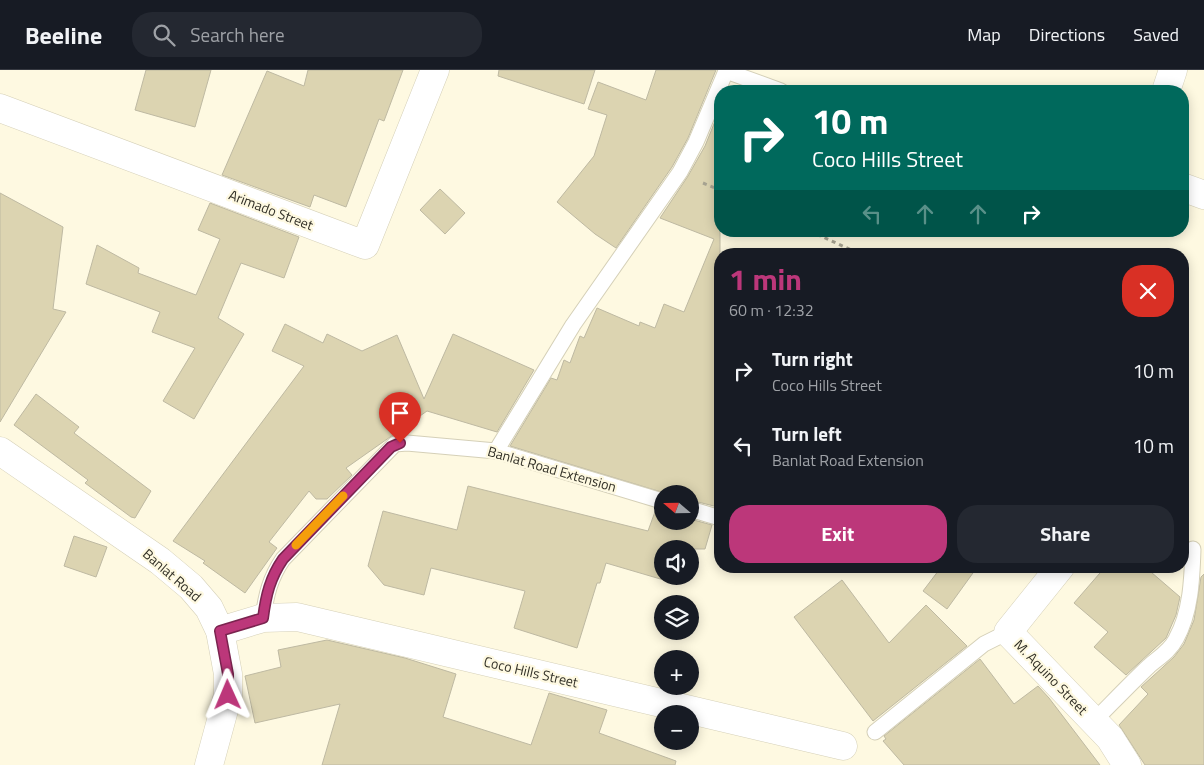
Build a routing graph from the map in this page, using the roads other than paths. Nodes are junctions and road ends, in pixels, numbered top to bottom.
1 (435, 70) edge
2 (1173, 70) edge
3 (720, 85) edge
4 (764, 85) edge
5 (1168, 85) edge
6 (714, 101) edge
7 (0, 108) edge
8 (1189, 190) edge
9 (1204, 195) edge
10 (0, 451) edge
11 (496, 451) junction
12 (654, 499) edge
13 (699, 512) edge
14 (714, 516) edge
15 (1193, 549) dead end
16 (1055, 573) edge
17 (263, 618) junction
18 (220, 631) junction
19 (1008, 632) junction
20 (1094, 721) junction
21 (875, 732) dead end
22 (842, 746) dead end
23 (209, 765) edge
24 (1126, 765) edge

1 - 7 street, Arimado Street
2 - 5 street
3 - 4 lane
6 - 11 lane
8 - 9 street
10 - 18 street, Banlat Road
11 - 12 lane, Banlat Road Extension
11 - 17 lane, Banlat Road Extension
13 - 14 lane
15 - 20 lane
16 - 19 street, M. Aquino Street
17 - 18 street, Coco Hills Street
17 - 22 street, Coco Hills Street
18 - 23 street, Banlat Road
19 - 20 street, M. Aquino Street
19 - 21 lane
20 - 24 street, M. Aquino Street

